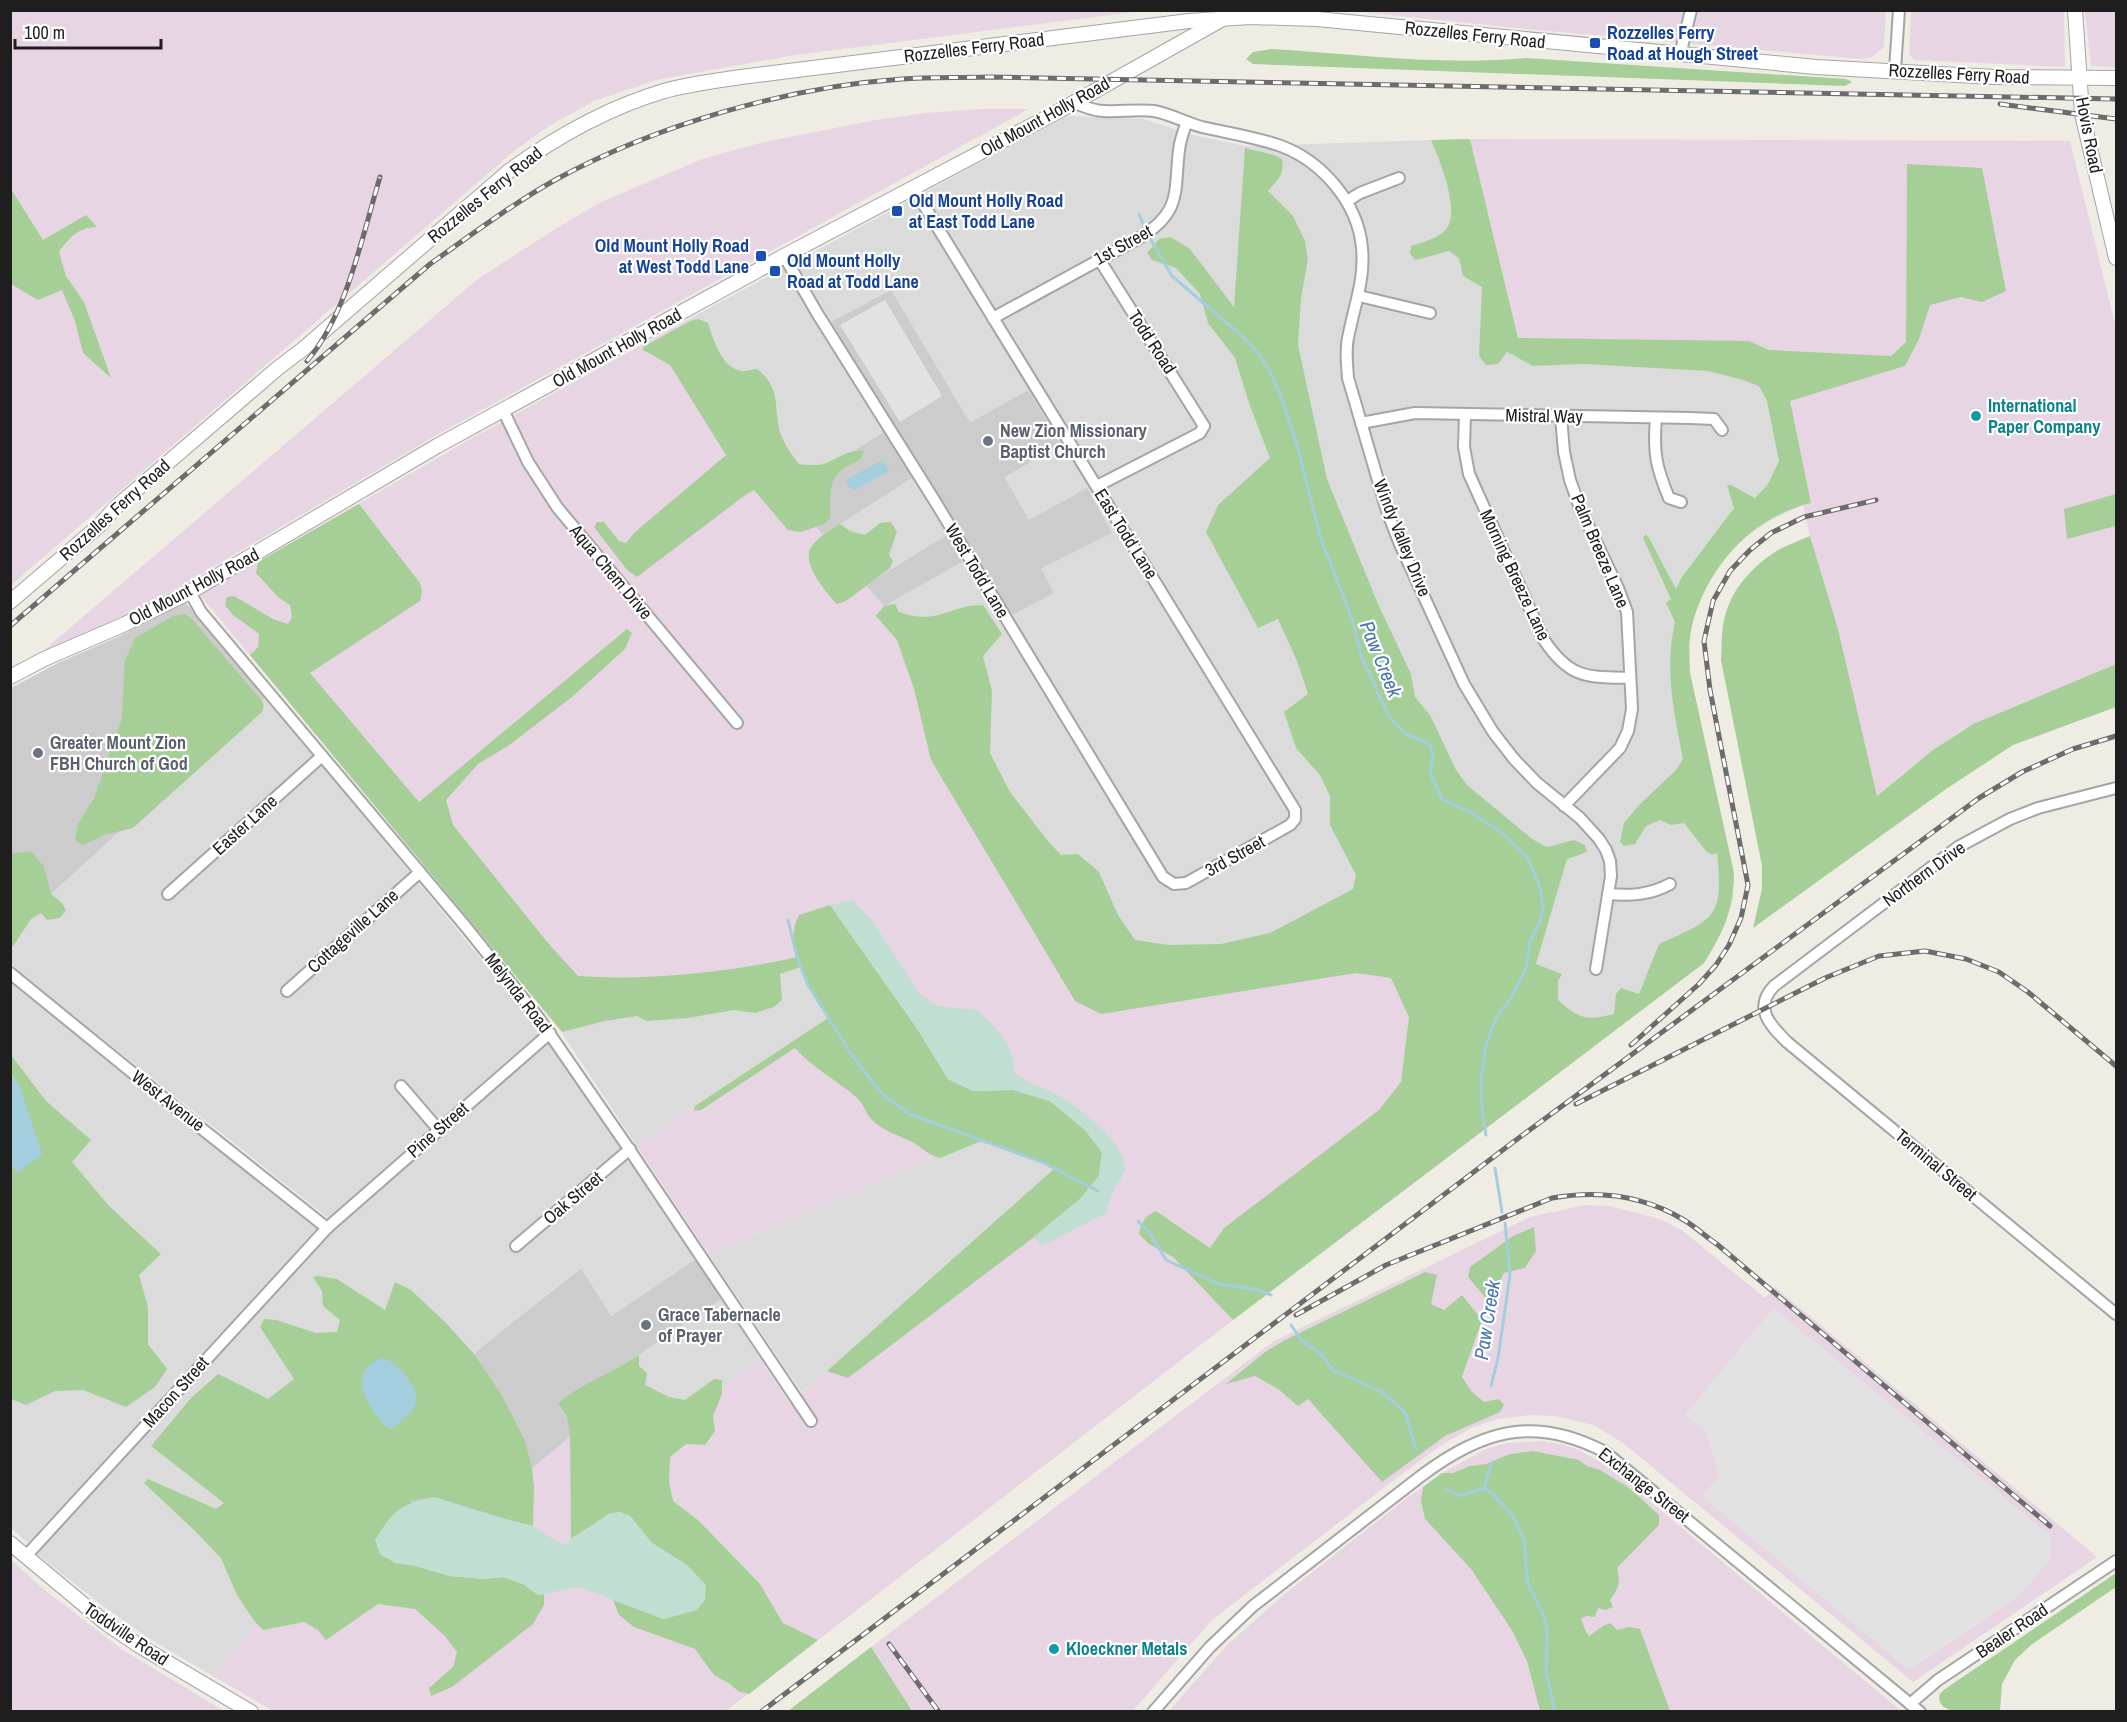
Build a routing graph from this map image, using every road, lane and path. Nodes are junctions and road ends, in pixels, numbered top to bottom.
1 (1690, 10) edge
2 (1899, 10) edge
3 (2075, 10) edge
4 (1225, 18) junction
5 (1680, 55) junction
6 (1895, 70) junction
7 (2116, 78) edge
8 (2079, 79) junction
9 (1074, 103) junction
10 (1186, 122) junction
11 (1399, 178) dead end
12 (914, 189) junction
13 (1347, 201) junction
14 (784, 256) junction
15 (2116, 258) edge
16 (1099, 259) junction
17 (1359, 296) junction
18 (1430, 313) dead end
19 (993, 318) junction
20 (503, 410) junction
21 (1465, 415) junction
22 (1561, 417) junction
23 (1656, 418) junction
24 (1361, 423) junction
25 (1722, 430) dead end
26 (1097, 486) junction
27 (1681, 502) dead end
28 (190, 592) junction
29 (10, 602) edge
30 (10, 677) edge
31 (1630, 678) junction
32 (737, 723) dead end
33 (322, 756) junction
34 (2116, 788) edge
35 (1564, 806) junction
36 (1295, 819) joint
37 (420, 872) junction
38 (1171, 883) joint
39 (1670, 884) dead end
40 (168, 894) dead end
41 (1608, 894) junction
42 (1596, 969) dead end
43 (10, 973) edge
44 (287, 991) dead end
45 (1764, 1009) joint
46 (550, 1033) junction
47 (401, 1086) dead end
48 (438, 1129) junction
49 (630, 1149) junction
50 (327, 1228) junction
51 (516, 1246) dead end
52 (2116, 1314) edge
53 (811, 1421) dead end
54 (10, 1543) edge
55 (26, 1556) junction
56 (2116, 1561) edge
57 (1910, 1704) junction
58 (251, 1712) edge
59 (1153, 1712) edge
60 (1920, 1712) edge

1 - 5 street
2 - 6 street
3 - 8 street, Hovis Road
4 - 5 street, Rozzelles Ferry Road
4 - 9 street, Old Mount Holly Road
4 - 29 street, Rozzelles Ferry Road
5 - 6 street, Rozzelles Ferry Road
6 - 8 street, Rozzelles Ferry Road
7 - 8 street, Rozzelles Ferry Road
8 - 15 street, Hovis Road
9 - 10 street, Windy Valley Drive
9 - 12 street, Old Mount Holly Road
10 - 13 street, Windy Valley Drive
10 - 16 street, 1st Street
11 - 13 street
12 - 14 street, Old Mount Holly Road
12 - 19 street, East Todd Lane
13 - 17 street, Windy Valley Drive
14 - 20 street, Old Mount Holly Road
14 - 38 street, West Todd Lane
16 - 19 street, 1st Street
16 - 26 street, Todd Road
17 - 18 street
17 - 24 street, Windy Valley Drive
19 - 26 street, East Todd Lane
20 - 28 street, Old Mount Holly Road
20 - 32 street, Aqua Chem Drive
21 - 22 street, Mistral Way
21 - 24 street, Mistral Way
21 - 31 street, Morning Breeze Lane
22 - 23 street, Mistral Way
22 - 31 street, Palm Breeze Lane
23 - 25 street, Mistral Way
23 - 27 street
24 - 35 street, Windy Valley Drive
26 - 36 street, East Todd Lane
28 - 30 street, Old Mount Holly Road
28 - 33 street, Melynda Road
31 - 35 street, Palm Breeze Lane
33 - 37 street, Melynda Road
33 - 40 street, Easter Lane
34 - 45 street, Northern Drive
35 - 41 street, Windy Valley Drive
36 - 38 street, 3rd Street
37 - 44 street, Cottageville Lane
37 - 46 street, Melynda Road
39 - 41 street
41 - 42 street, Windy Valley Drive
43 - 50 street, West Avenue
45 - 52 street, Terminal Street
46 - 48 street, Pine Street
46 - 49 street, Melynda Road
47 - 48 street
48 - 50 street, Pine Street
49 - 51 street, Oak Street
49 - 53 street, Melynda Road
50 - 55 street, Macon Street
54 - 55 street, Toddville Road
55 - 58 street, Toddville Road
56 - 57 street, Bealer Road
57 - 59 street, Exchange Street
57 - 60 street, Exchange Street

